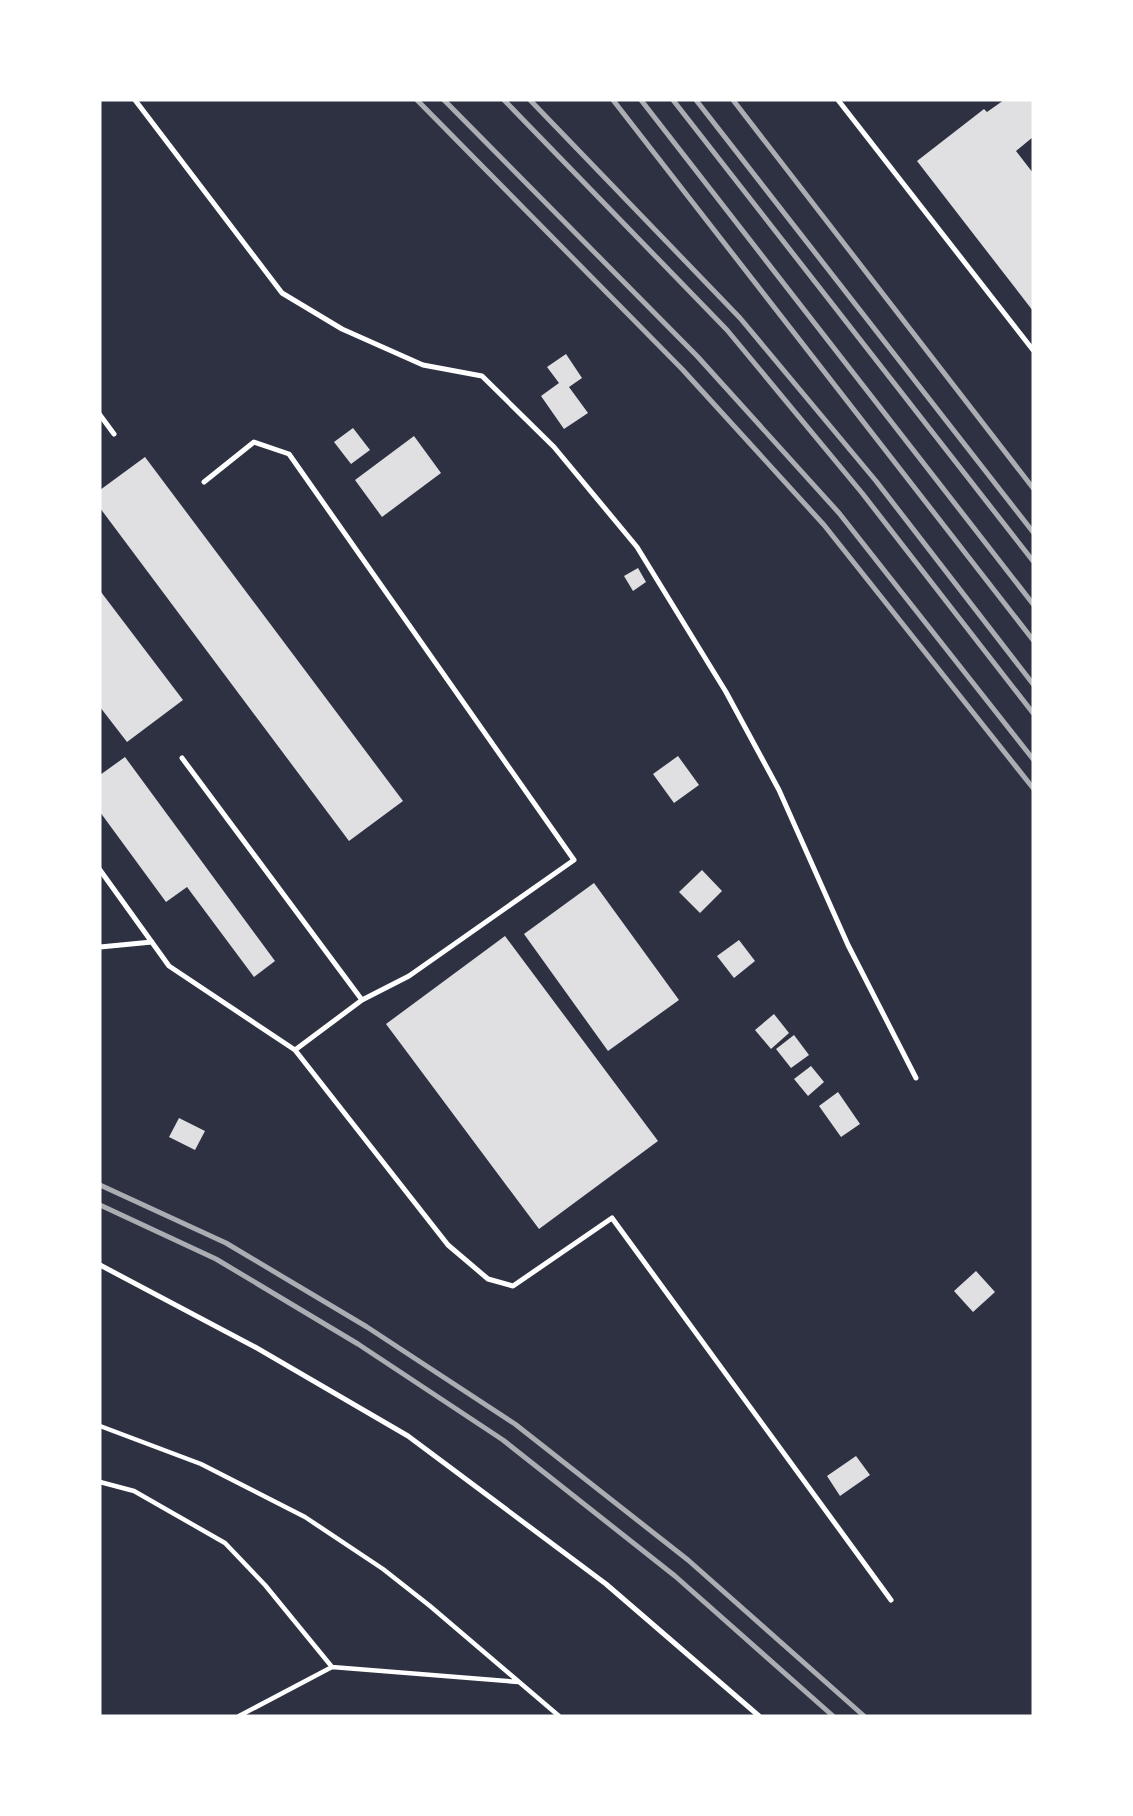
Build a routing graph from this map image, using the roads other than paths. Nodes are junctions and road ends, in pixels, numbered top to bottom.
1 (135, 100) edge
2 (838, 100) edge
3 (1033, 350) edge
4 (100, 415) edge
5 (114, 434) dead end
6 (204, 482) dead end
7 (182, 758) dead end
8 (100, 870) edge
9 (152, 942) junction
10 (100, 947) edge
11 (362, 1000) junction
12 (295, 1050) junction
13 (916, 1078) dead end
14 (100, 1265) edge
15 (891, 1600) dead end
16 (759, 1716) edge

1 - 13 lane
2 - 3 lane
4 - 5 lane
6 - 11 lane
7 - 11 lane
8 - 9 lane
9 - 10 lane
9 - 12 lane
11 - 12 lane
12 - 15 lane
14 - 16 lane

